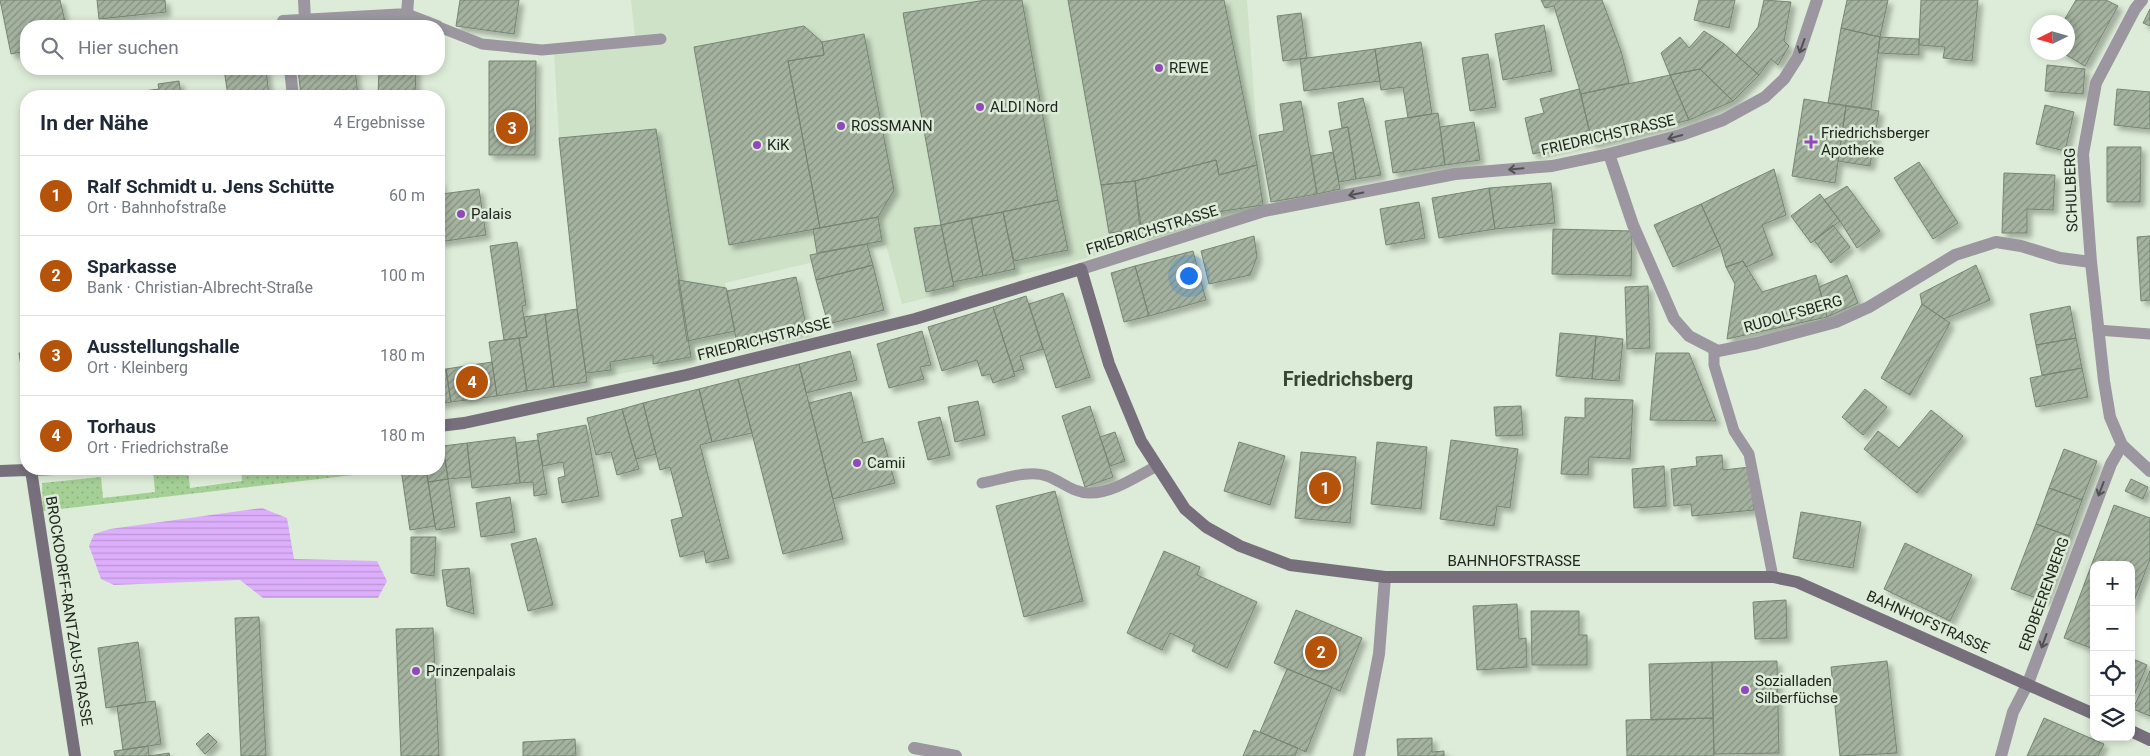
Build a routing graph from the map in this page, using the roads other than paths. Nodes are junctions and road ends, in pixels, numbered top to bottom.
1 (304, 0) edge
2 (408, 0) edge
3 (1817, 0) edge
4 (2142, 0) edge
5 (407, 14) junction
6 (305, 20) joint
7 (422, 20) edge
8 (445, 29) edge
9 (661, 39) dead end
10 (291, 75) edge
11 (292, 90) edge
12 (1609, 154) junction
13 (2091, 262) junction
14 (1081, 269) junction
15 (2098, 330) junction
16 (2150, 334) edge
17 (1714, 349) junction
18 (445, 425) edge
19 (2122, 445) junction
20 (1157, 466) junction
21 (20, 470) edge
22 (0, 471) edge
23 (2150, 471) edge
24 (32, 475) edge
25 (982, 483) dead end
26 (1385, 577) junction
27 (1773, 577) junction
28 (2028, 683) junction
29 (2090, 712) edge
30 (2135, 733) edge
31 (2150, 740) edge
32 (914, 748) dead end
33 (75, 756) edge
34 (956, 756) edge
35 (1359, 756) edge
36 (2001, 756) edge

1 - 6 street
2 - 5 street
3 -> 12 street, FRIEDRICHSTRASSE
4 - 13 street, SCHULBERG
5 - 6 street
5 - 7 lane
8 - 9 lane
10 - 11 street
12 -> 14 street, FRIEDRICHSTRASSE
12 - 17 street
13 - 15 street, SCHULBERG
13 - 17 street, RUDOLFSBERG
14 - 18 street, FRIEDRICHSTRASSE
14 - 20 street, BAHNHOFSTRASSE
15 - 16 lane
15 - 19 street, SCHULBERG
17 - 27 lane
19 - 23 street
19 -> 28 street, ERDBEERENBERG
20 - 25 lane
20 - 26 street, BAHNHOFSTRASSE
21 - 22 street
24 - 33 street, BROCKDORFF-RANTZAU-STRASSE
26 - 27 street, BAHNHOFSTRASSE
26 - 35 street
27 - 28 street, BAHNHOFSTRASSE
28 - 29 street, BAHNHOFSTRASSE
28 - 36 street, ERDBEERENBERG
30 - 31 street
32 - 34 street

